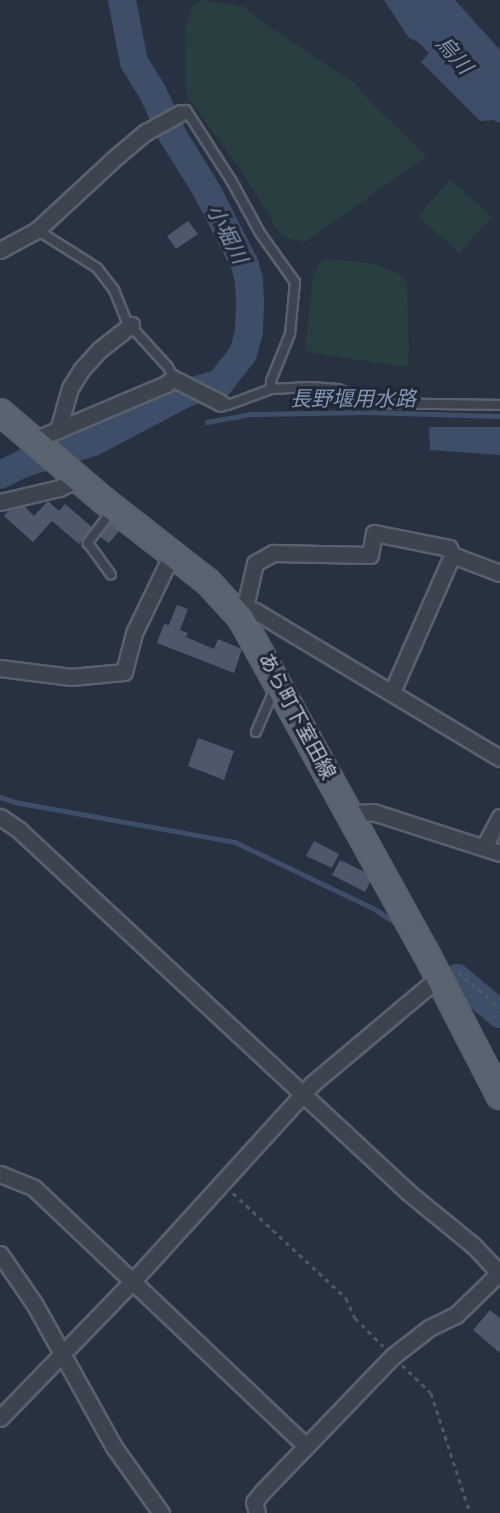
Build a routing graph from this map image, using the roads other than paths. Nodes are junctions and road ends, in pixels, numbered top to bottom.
1 (180, 113) joint
2 (37, 230) junction
3 (0, 250) edge
4 (131, 325) junction
5 (176, 380) junction
6 (271, 389) junction
7 (221, 403) joint
8 (500, 405) edge
9 (0, 412) edge
10 (58, 430) junction
11 (37, 443) junction
12 (75, 476) junction
13 (0, 502) edge
14 (114, 508) junction
15 (172, 554) junction
16 (452, 555) junction
17 (500, 573) edge
18 (111, 575) dead end
19 (236, 604) junction
20 (0, 668) edge
21 (278, 681) junction
22 (392, 692) junction
23 (256, 732) dead end
24 (500, 759) edge
25 (349, 813) junction
26 (0, 816) edge
27 (500, 817) edge
28 (484, 847) junction
29 (500, 853) edge
30 (445, 972) junction
31 (302, 1095) junction
32 (500, 1096) edge
33 (0, 1174) edge
34 (0, 1254) edge
35 (500, 1273) edge
36 (131, 1282) junction
37 (61, 1353) junction
38 (0, 1418) edge
39 (306, 1446) junction
40 (160, 1513) edge
41 (257, 1513) edge

1 - 2 street
1 - 6 lane
2 - 3 street
2 - 4 lane
4 - 5 lane
4 - 10 street
5 - 7 street
5 - 10 street
6 - 7 lane
6 - 8 lane
9 - 11 main road, あら町下室田線
10 - 11 street
11 - 12 main road, あら町下室田線
12 - 13 street
12 - 14 main road, あら町下室田線
14 - 15 main road, あら町下室田線
14 - 18 lane
15 - 19 main road, あら町下室田線
15 - 20 street
16 - 17 street
16 - 19 street
16 - 22 street
19 - 21 main road, あら町下室田線
19 - 22 street
21 - 23 lane
21 - 25 main road, あら町下室田線
22 - 24 street
25 - 28 street
25 - 30 main road, あら町下室田線
26 - 31 street
27 - 28 street
28 - 29 street
30 - 31 street
30 - 32 main road, あら町下室田線
31 - 35 street
31 - 36 street
33 - 36 street
34 - 37 street
35 - 39 street
36 - 37 street
36 - 39 street
37 - 38 street
37 - 40 street
39 - 41 street

